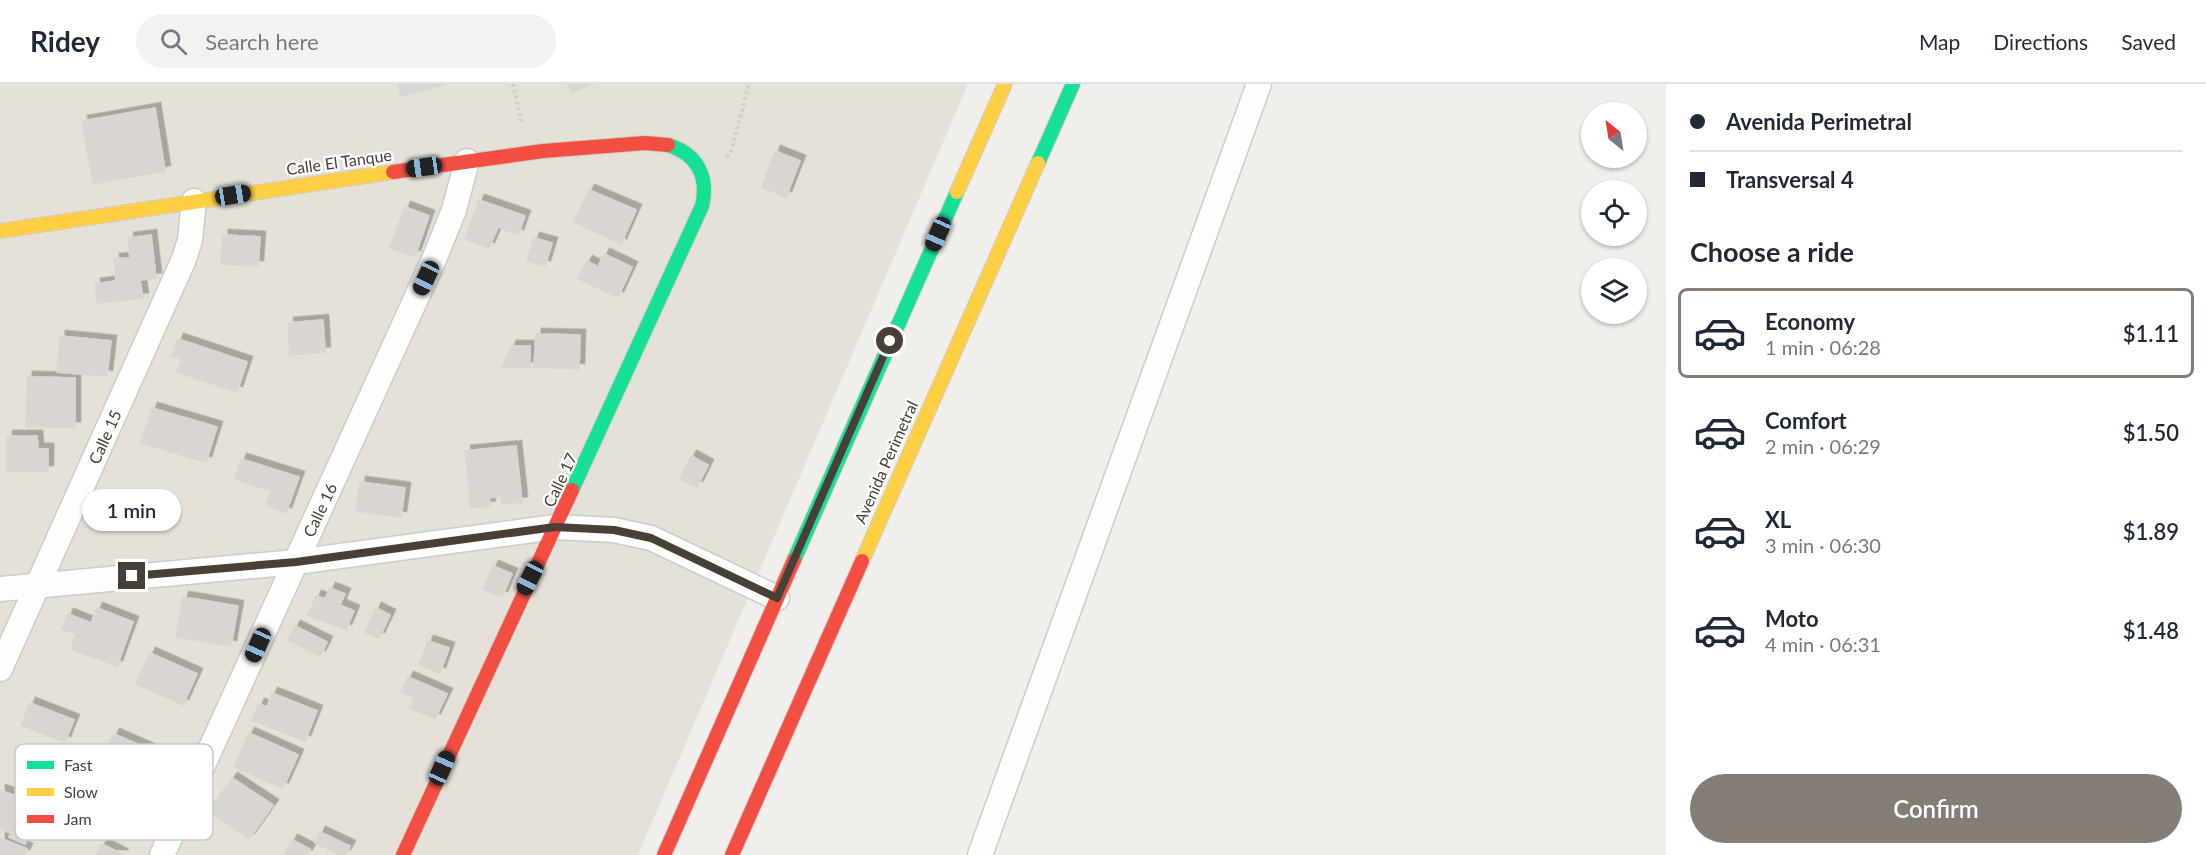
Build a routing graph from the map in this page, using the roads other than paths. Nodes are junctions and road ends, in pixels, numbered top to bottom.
1 (1005, 84) edge
2 (1073, 84) edge
3 (1259, 84) edge
4 (467, 161) junction
5 (703, 176) joint
6 (194, 201) junction
7 (0, 231) edge
8 (555, 527) junction
9 (296, 562) junction
10 (39, 584) junction
11 (0, 589) edge
12 (777, 598) junction
13 (0, 669) edge
14 (213, 744) edge
15 (169, 840) edge
16 (162, 855) edge
17 (403, 855) edge
18 (664, 855) edge
19 (732, 855) edge
20 (980, 855) edge

1 - 12 main road
2 - 19 main road, Avenida Perimetral
3 - 20 street
4 - 5 main road, Calle El Tanque
4 - 6 main road, Calle El Tanque
4 - 9 street, Calle 16
5 - 8 main road, Calle 17
6 - 7 main road, Calle El Tanque
6 - 10 street, Calle 15
8 - 9 street
8 - 12 street
8 - 17 main road, Calle 17
9 - 10 street
9 - 14 street, Calle 16
10 - 11 street
10 - 13 street, Calle 15
12 - 18 main road
15 - 16 street, Calle 16

